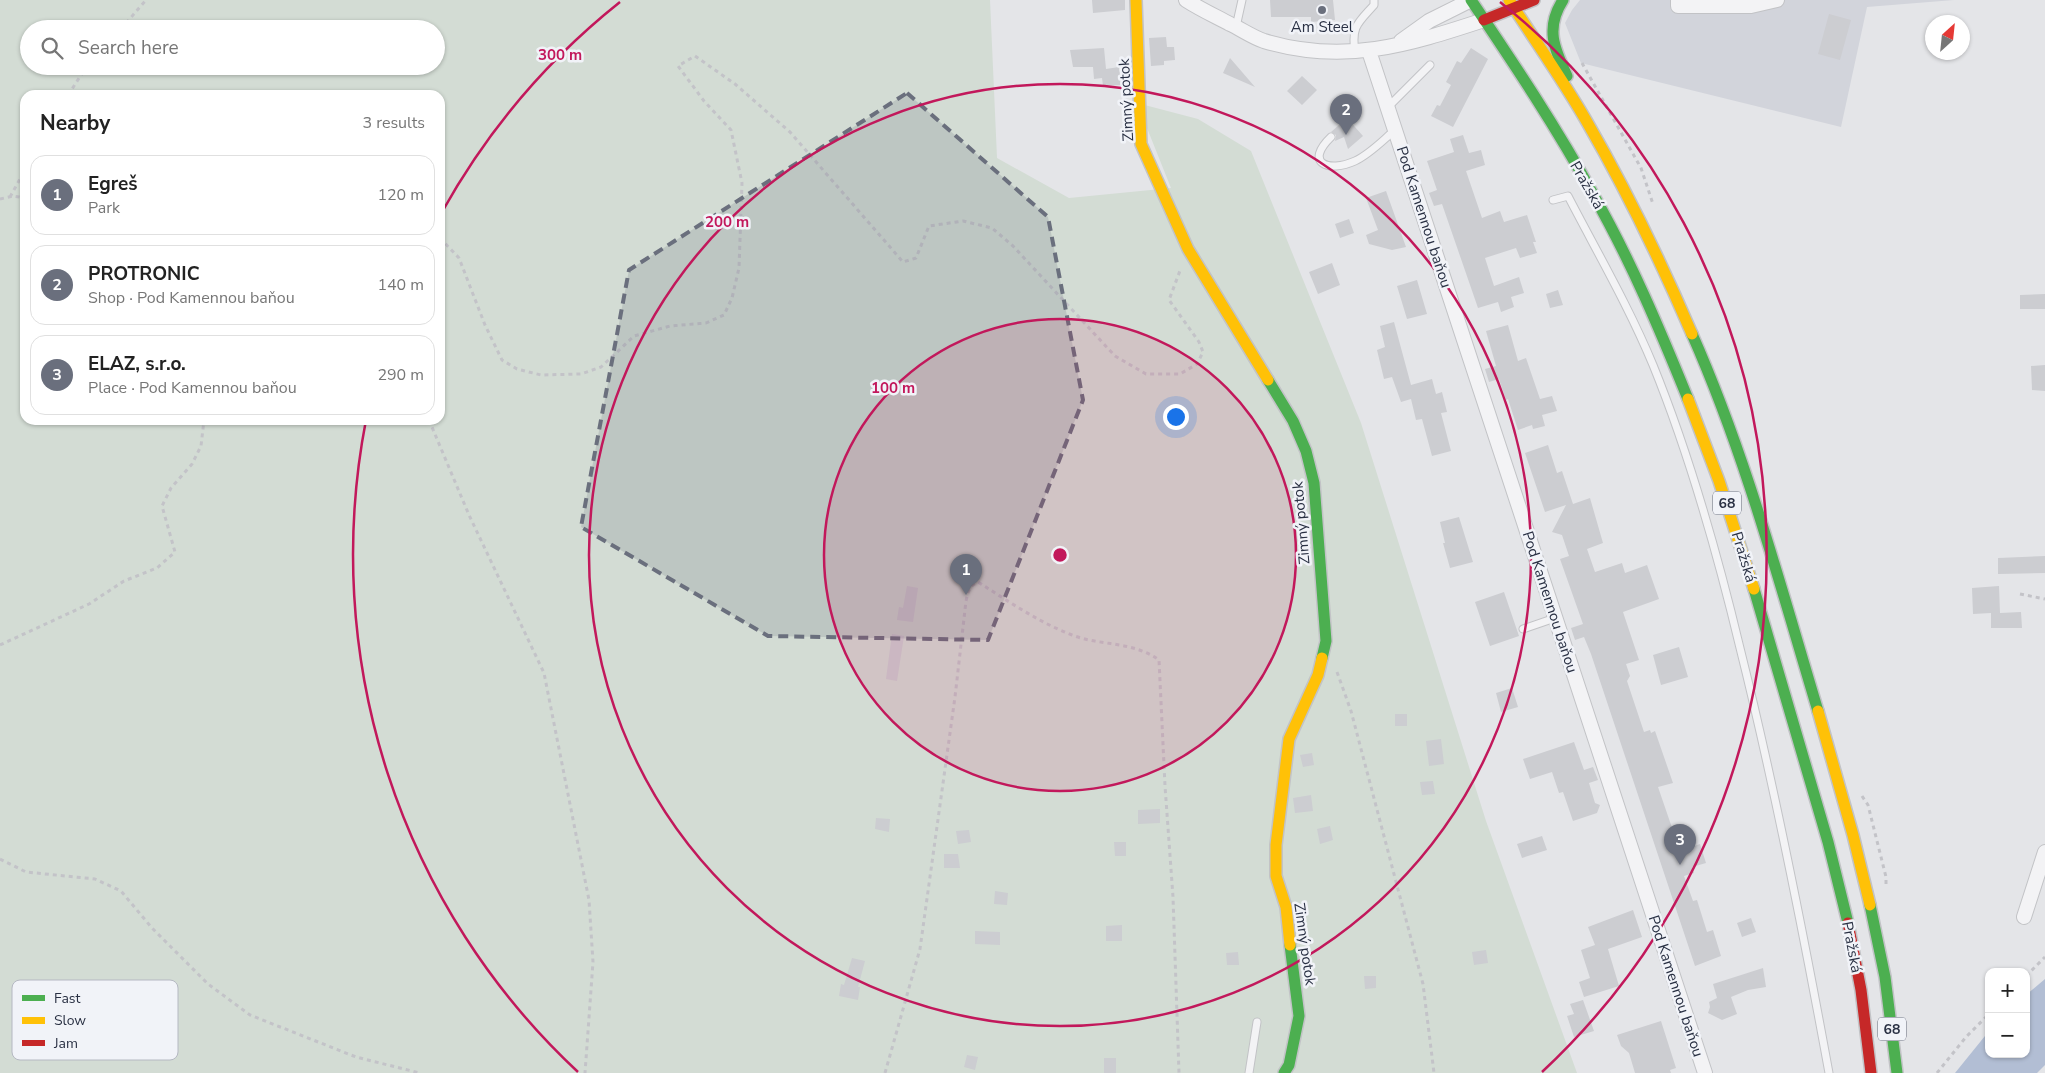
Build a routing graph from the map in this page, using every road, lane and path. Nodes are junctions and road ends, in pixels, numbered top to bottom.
1 (146, 0) edge
2 (1136, 0) edge
3 (1186, 0) edge
4 (1242, 0) edge
5 (1374, 0) edge
6 (1444, 0) edge
7 (1471, 0) edge
8 (1534, 0) edge
9 (1563, 0) edge
10 (1678, 0) edge
11 (1777, 0) edge
12 (1511, 4) edge
13 (128, 20) edge
14 (1484, 20) junction
15 (1429, 21) junction
16 (1236, 26) junction
17 (1394, 45) junction
18 (1369, 51) junction
19 (1355, 52) junction
20 (1430, 65) dead end
21 (81, 75) edge
22 (71, 90) edge
23 (1387, 108) junction
24 (1586, 121) junction
25 (1395, 130) junction
26 (1331, 137) dead end
27 (20, 179) edge
28 (10, 197) junction
29 (20, 198) edge
30 (0, 199) edge
31 (1553, 200) dead end
32 (445, 243) edge
33 (1188, 249) junction
34 (203, 425) edge
35 (431, 425) edge
36 (2020, 594) dead end
37 (2045, 599) edge
38 (1555, 618) junction
39 (1523, 629) dead end
40 (0, 645) edge
41 (1337, 672) dead end
42 (2045, 852) edge
43 (0, 859) edge
44 (2024, 917) dead end
45 (2045, 956) edge
46 (2030, 972) edge
47 (1985, 1018) edge
48 (1256, 1022) dead end
49 (420, 1073) edge
50 (585, 1073) edge
51 (885, 1073) edge
52 (1179, 1073) edge
53 (1249, 1073) edge
54 (1284, 1073) edge
55 (1434, 1073) edge
56 (1704, 1073) edge
57 (1829, 1073) edge
58 (1871, 1073) edge
59 (1897, 1073) edge
60 (1937, 1073) edge

1 - 13 path
2 - 33 main road, Zimný potok
3 - 16 street
4 - 16 lane
5 - 19 lane
6 - 15 street
7 - 14 main road, Pražská / 68
7 - 15 street
8 - 12 main road
9 - 24 main road
10 - 11 street
12 - 14 main road
12 - 24 main road, Pražská / 68
14 - 17 street
14 - 58 main road, Pražská / 68
15 - 17 street
16 - 19 street
17 - 18 street
18 - 19 street
18 - 23 street, Pod Kamennou baňou
20 - 23 lane
21 - 22 path
23 - 25 street, Pod Kamennou baňou
24 - 59 main road, Pražská / 68
25 - 26 lane, Pod Kamennou baňou
25 - 38 street, Pod Kamennou baňou
27 - 28 path
28 - 29 path
28 - 30 path
31 - 57 lane
32 - 33 path
33 - 54 main road, Zimný potok
34 - 40 path
35 - 50 path
36 - 37 path
38 - 39 lane
38 - 56 street, Pod Kamennou baňou
41 - 55 path
42 - 44 street
43 - 49 path
45 - 46 path
47 - 60 path
48 - 53 lane
51 - 52 path

